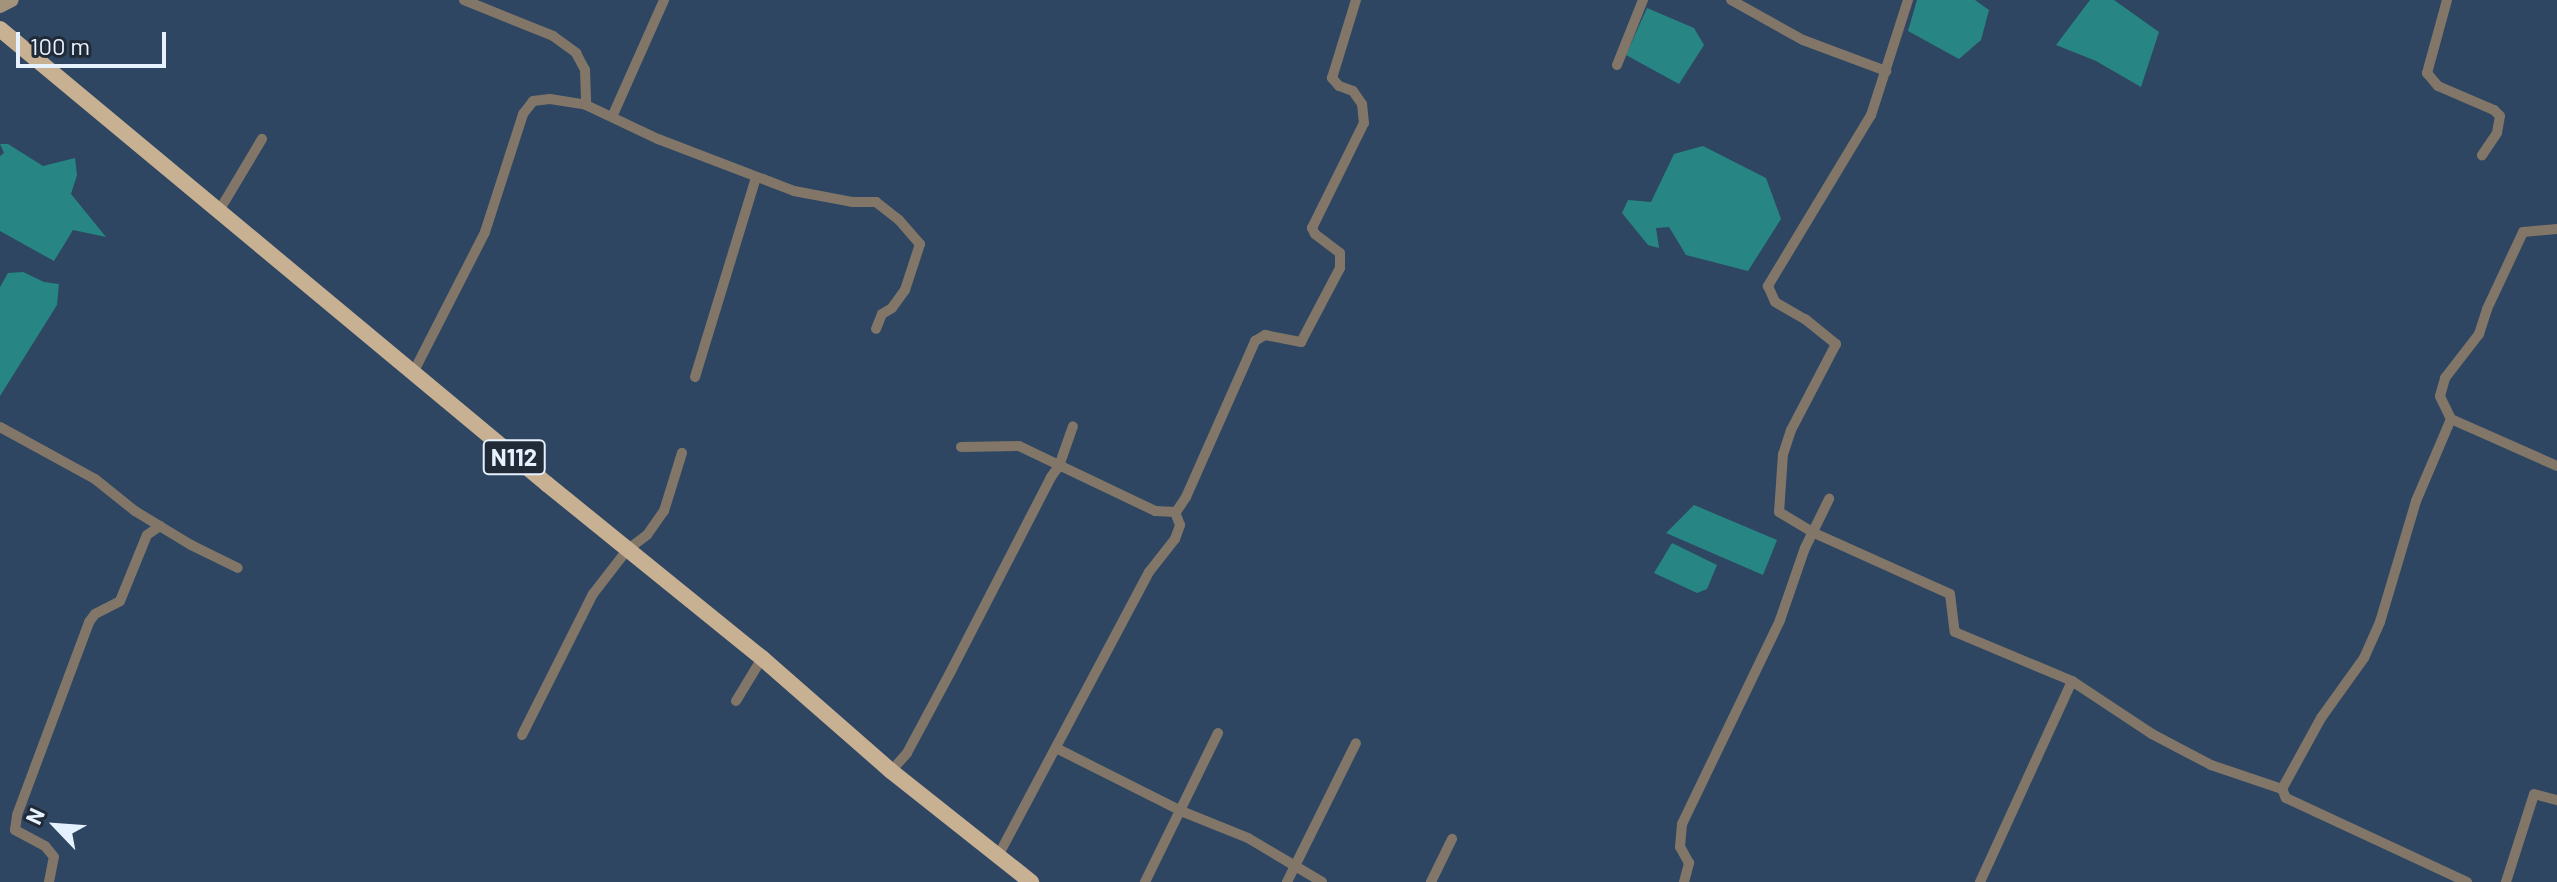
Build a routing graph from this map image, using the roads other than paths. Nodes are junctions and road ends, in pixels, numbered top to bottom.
1 (12, 0) edge
2 (464, 0) edge
3 (664, 0) edge
4 (1356, 0) edge
5 (1643, 0) edge
6 (1731, 0) edge
7 (1908, 0) edge
8 (2447, 0) edge
9 (0, 6) edge
10 (0, 29) edge
11 (1617, 65) dead end
12 (1886, 71) junction
13 (586, 105) junction
14 (612, 117) junction
15 (262, 139) dead end
16 (2482, 155) dead end
17 (756, 178) junction
18 (219, 211) junction
19 (2557, 229) edge
20 (876, 329) dead end
21 (413, 373) junction
22 (695, 377) dead end
23 (2451, 419) junction
24 (1073, 426) dead end
25 (0, 427) edge
26 (961, 447) dead end
27 (682, 453) dead end
28 (1059, 466) junction
29 (2557, 466) edge
30 (1829, 499) dead end
31 (1175, 512) junction
32 (160, 526) junction
33 (1812, 532) junction
34 (627, 550) junction
35 (238, 568) dead end
36 (762, 658) junction
37 (2072, 681) junction
38 (736, 701) dead end
39 (1218, 733) dead end
40 (522, 735) dead end
41 (1356, 743) dead end
42 (1056, 748) junction
43 (891, 771) junction
44 (2282, 789) junction
45 (2557, 800) edge
46 (1181, 811) junction
47 (1452, 839) dead end
48 (998, 856) junction
49 (1294, 868) junction
50 (49, 882) edge
51 (1031, 882) edge
52 (1145, 882) edge
53 (1287, 882) edge
54 (1322, 882) edge
55 (1431, 882) edge
56 (1684, 882) edge
57 (1980, 882) edge
58 (2467, 882) edge
59 (2506, 882) edge

1 - 9 main road
2 - 13 street
3 - 14 street
4 - 31 street
5 - 11 street
6 - 12 street
7 - 12 street
8 - 16 street
10 - 18 highway, N112
12 - 33 street
13 - 14 street
13 - 21 street
14 - 17 street
15 - 18 street
17 - 20 street
17 - 22 street
18 - 21 highway, N112
19 - 23 street
21 - 34 highway, N112
23 - 29 street
23 - 44 street
24 - 28 street
25 - 32 street
26 - 28 street
27 - 34 street
28 - 31 street
28 - 43 street
30 - 33 street
31 - 42 street
32 - 35 street
32 - 50 street
33 - 37 street
33 - 56 street
34 - 36 highway, N112
34 - 40 street
36 - 38 street
36 - 43 highway, N112
37 - 44 street
37 - 57 street
39 - 46 street
41 - 49 street
42 - 46 street
42 - 48 street
43 - 48 highway, N112
44 - 58 street
45 - 59 street
46 - 49 street
46 - 52 street
47 - 55 street
48 - 51 highway, N112
49 - 53 street
49 - 54 street

